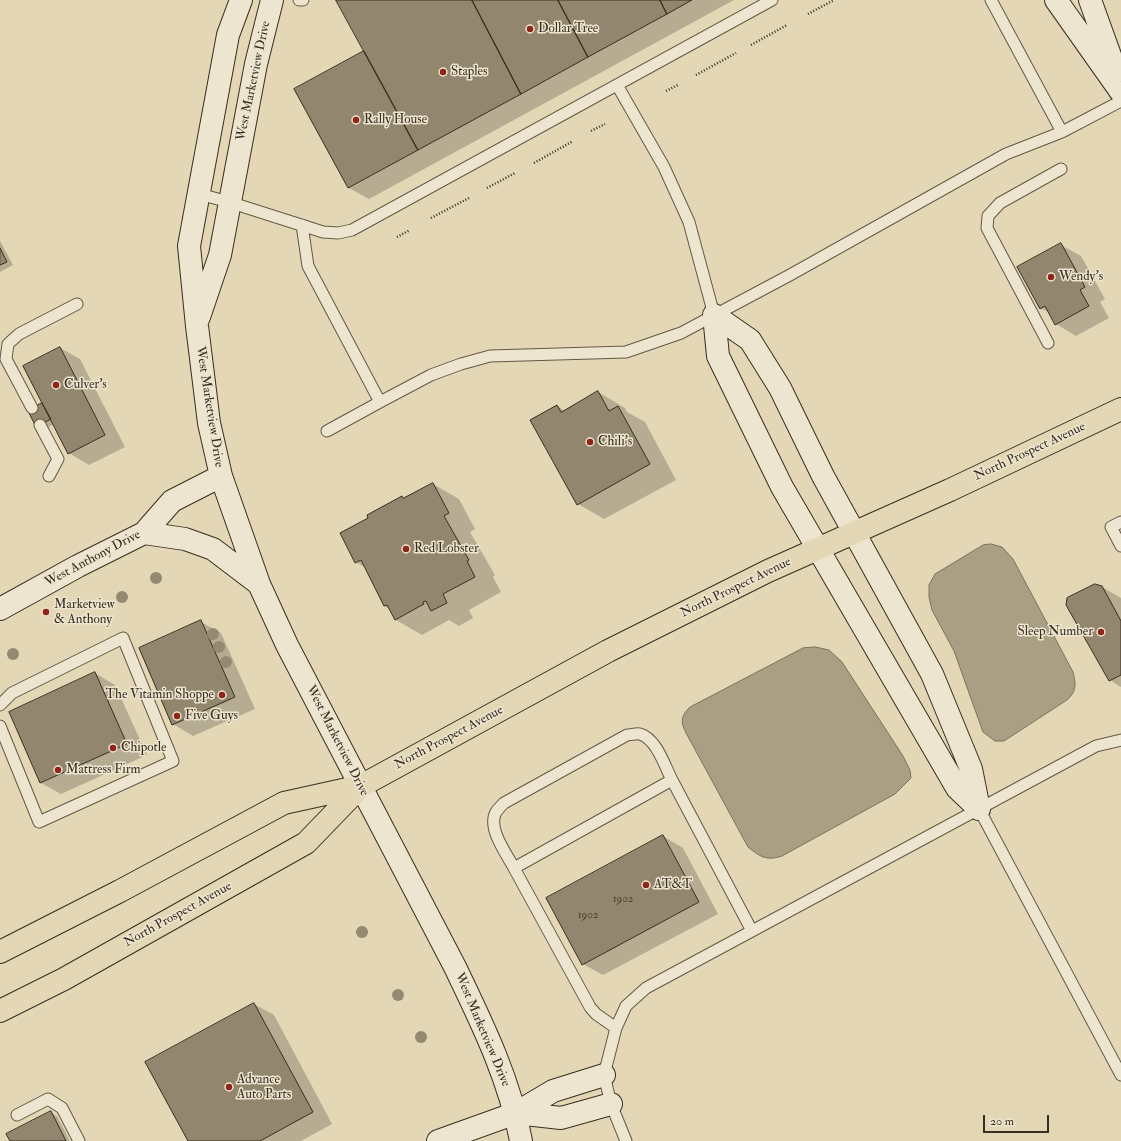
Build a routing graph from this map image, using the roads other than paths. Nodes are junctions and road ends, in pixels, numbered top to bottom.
1 (241, 0) edge
2 (272, 0) edge
3 (299, 0) edge
4 (303, 0) edge
5 (772, 0) edge
6 (990, 0) edge
7 (1056, 0) edge
8 (1090, 0) edge
9 (617, 85) junction
10 (1121, 86) edge
11 (1121, 92) edge
12 (1121, 101) edge
13 (1062, 132) junction
14 (1061, 169) dead end
15 (199, 194) junction
16 (229, 202) junction
17 (302, 225) junction
18 (77, 304) dead end
19 (714, 315) junction
20 (197, 326) junction
21 (1048, 343) dead end
22 (380, 402) junction
23 (32, 408) dead end
24 (1121, 409) edge
25 (40, 425) dead end
26 (326, 431) dead end
27 (50, 476) dead end
28 (221, 476) junction
29 (1121, 522) edge
30 (144, 533) junction
31 (854, 533) junction
32 (1121, 546) edge
33 (818, 549) junction
34 (260, 584) junction
35 (0, 609) edge
36 (0, 705) edge
37 (0, 726) edge
38 (1121, 740) edge
39 (672, 780) junction
40 (360, 786) junction
41 (979, 809) junction
42 (514, 868) junction
43 (752, 931) junction
44 (0, 952) edge
45 (0, 1011) edge
46 (616, 1028) junction
47 (604, 1075) junction
48 (1121, 1075) edge
49 (611, 1104) junction
50 (516, 1113) junction
51 (17, 1116) dead end
52 (79, 1141) edge
53 (438, 1141) edge
54 (521, 1141) edge
55 (626, 1141) edge

1 - 15 street, West Marketview Drive
2 - 16 street, West Marketview Drive
3 - 4 lane
5 - 9 lane
6 - 13 lane
7 - 11 street
8 - 10 street
9 - 17 lane
9 - 19 lane
12 - 13 lane
13 - 19 lane
14 - 21 lane
15 - 16 lane
15 - 20 street, West Marketview Drive
16 - 17 lane
16 - 20 street, West Marketview Drive
17 - 22 lane
18 - 23 lane
19 - 22 lane
19 - 31 street
19 - 33 street
20 - 28 street, West Marketview Drive
22 - 26 lane
24 - 31 main road, North Prospect Avenue
25 - 27 lane
28 - 30 street, West Anthony Drive
28 - 34 street, West Marketview Drive
29 - 32 lane
30 - 34 street
30 - 35 street, West Anthony Drive
31 - 33 main road, North Prospect Avenue
31 - 41 street
33 - 40 main road, North Prospect Avenue
33 - 41 street
34 - 40 street, West Marketview Drive
36 - 37 lane
38 - 41 lane
39 - 42 lane
39 - 42 lane
39 - 43 lane
40 - 44 main road, North Prospect Avenue
40 - 45 main road, North Prospect Avenue
40 - 50 street, West Marketview Drive
41 - 43 lane
41 - 48 lane
42 - 46 lane
43 - 46 lane
46 - 47 lane
47 - 49 lane
47 - 50 street
49 - 50 street
49 - 55 lane
50 - 53 street
50 - 54 street, West Marketview Drive
51 - 52 lane

